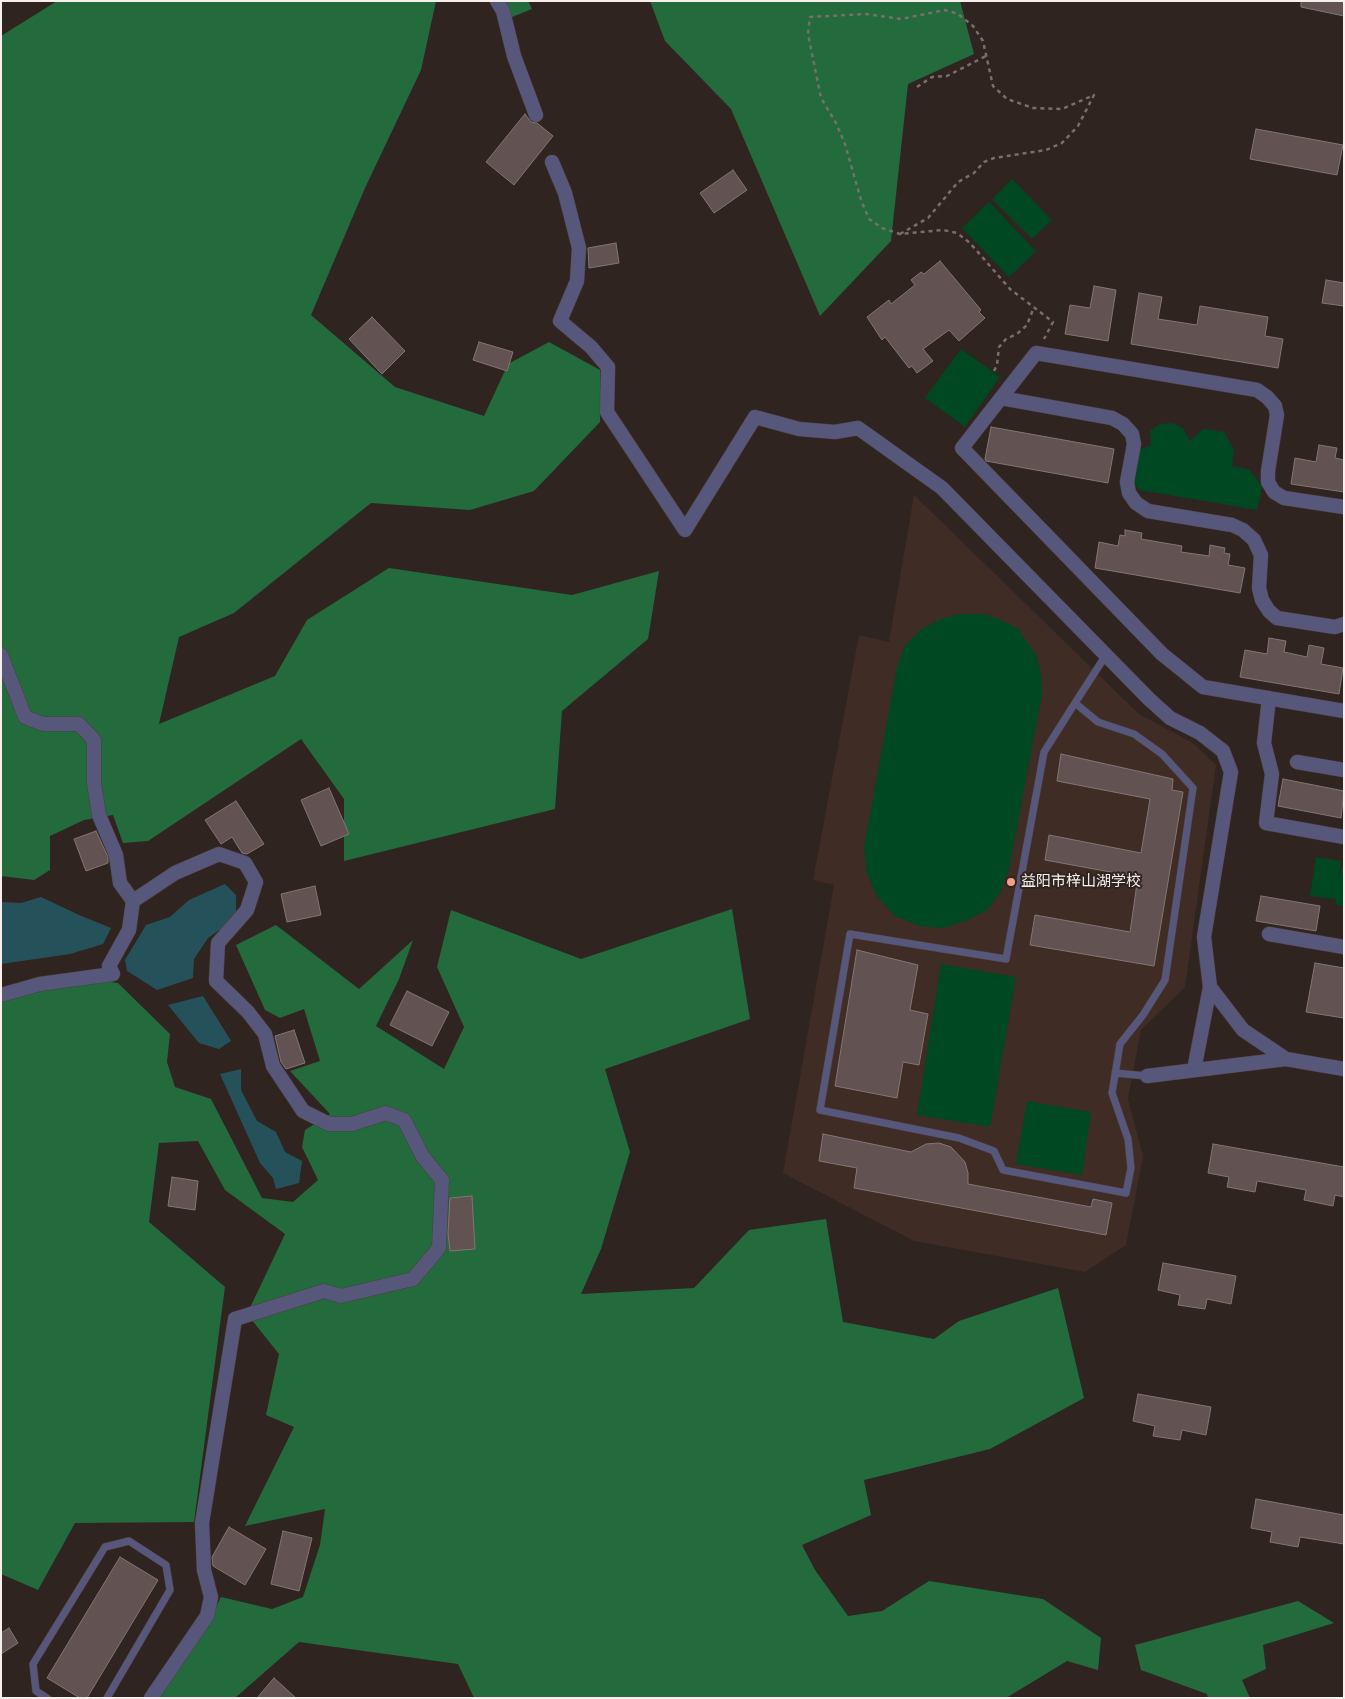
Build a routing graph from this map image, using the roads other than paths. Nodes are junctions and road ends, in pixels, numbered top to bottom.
1 (497, 1) edge
2 (536, 115) dead end
3 (552, 162) dead end
4 (1001, 398) junction
5 (1344, 506) edge
6 (1344, 624) edge
7 (1, 655) edge
8 (1106, 655) junction
9 (1269, 698) junction
10 (1075, 703) junction
11 (1344, 711) edge
12 (1297, 762) dead end
13 (1344, 770) edge
14 (1344, 837) edge
15 (133, 901) junction
16 (1269, 934) dead end
17 (1344, 947) edge
18 (1210, 987) junction
19 (1, 995) edge
20 (1286, 1059) junction
21 (1344, 1068) edge
22 (1194, 1070) junction
23 (1115, 1073) junction
24 (1147, 1076) joint
25 (47, 1698) edge
26 (107, 1698) edge
27 (150, 1698) edge

1 - 2 street
3 - 8 street
4 - 5 street
4 - 6 street
4 - 9 street
7 - 15 street
8 - 10 lane
8 - 18 street
9 - 11 street
9 - 14 street
10 - 23 lane
10 - 23 lane
12 - 13 street
15 - 19 street
15 - 27 street
16 - 17 street
18 - 20 street
18 - 22 street
20 - 21 street
20 - 22 street
22 - 24 street
23 - 24 lane
25 - 26 lane

